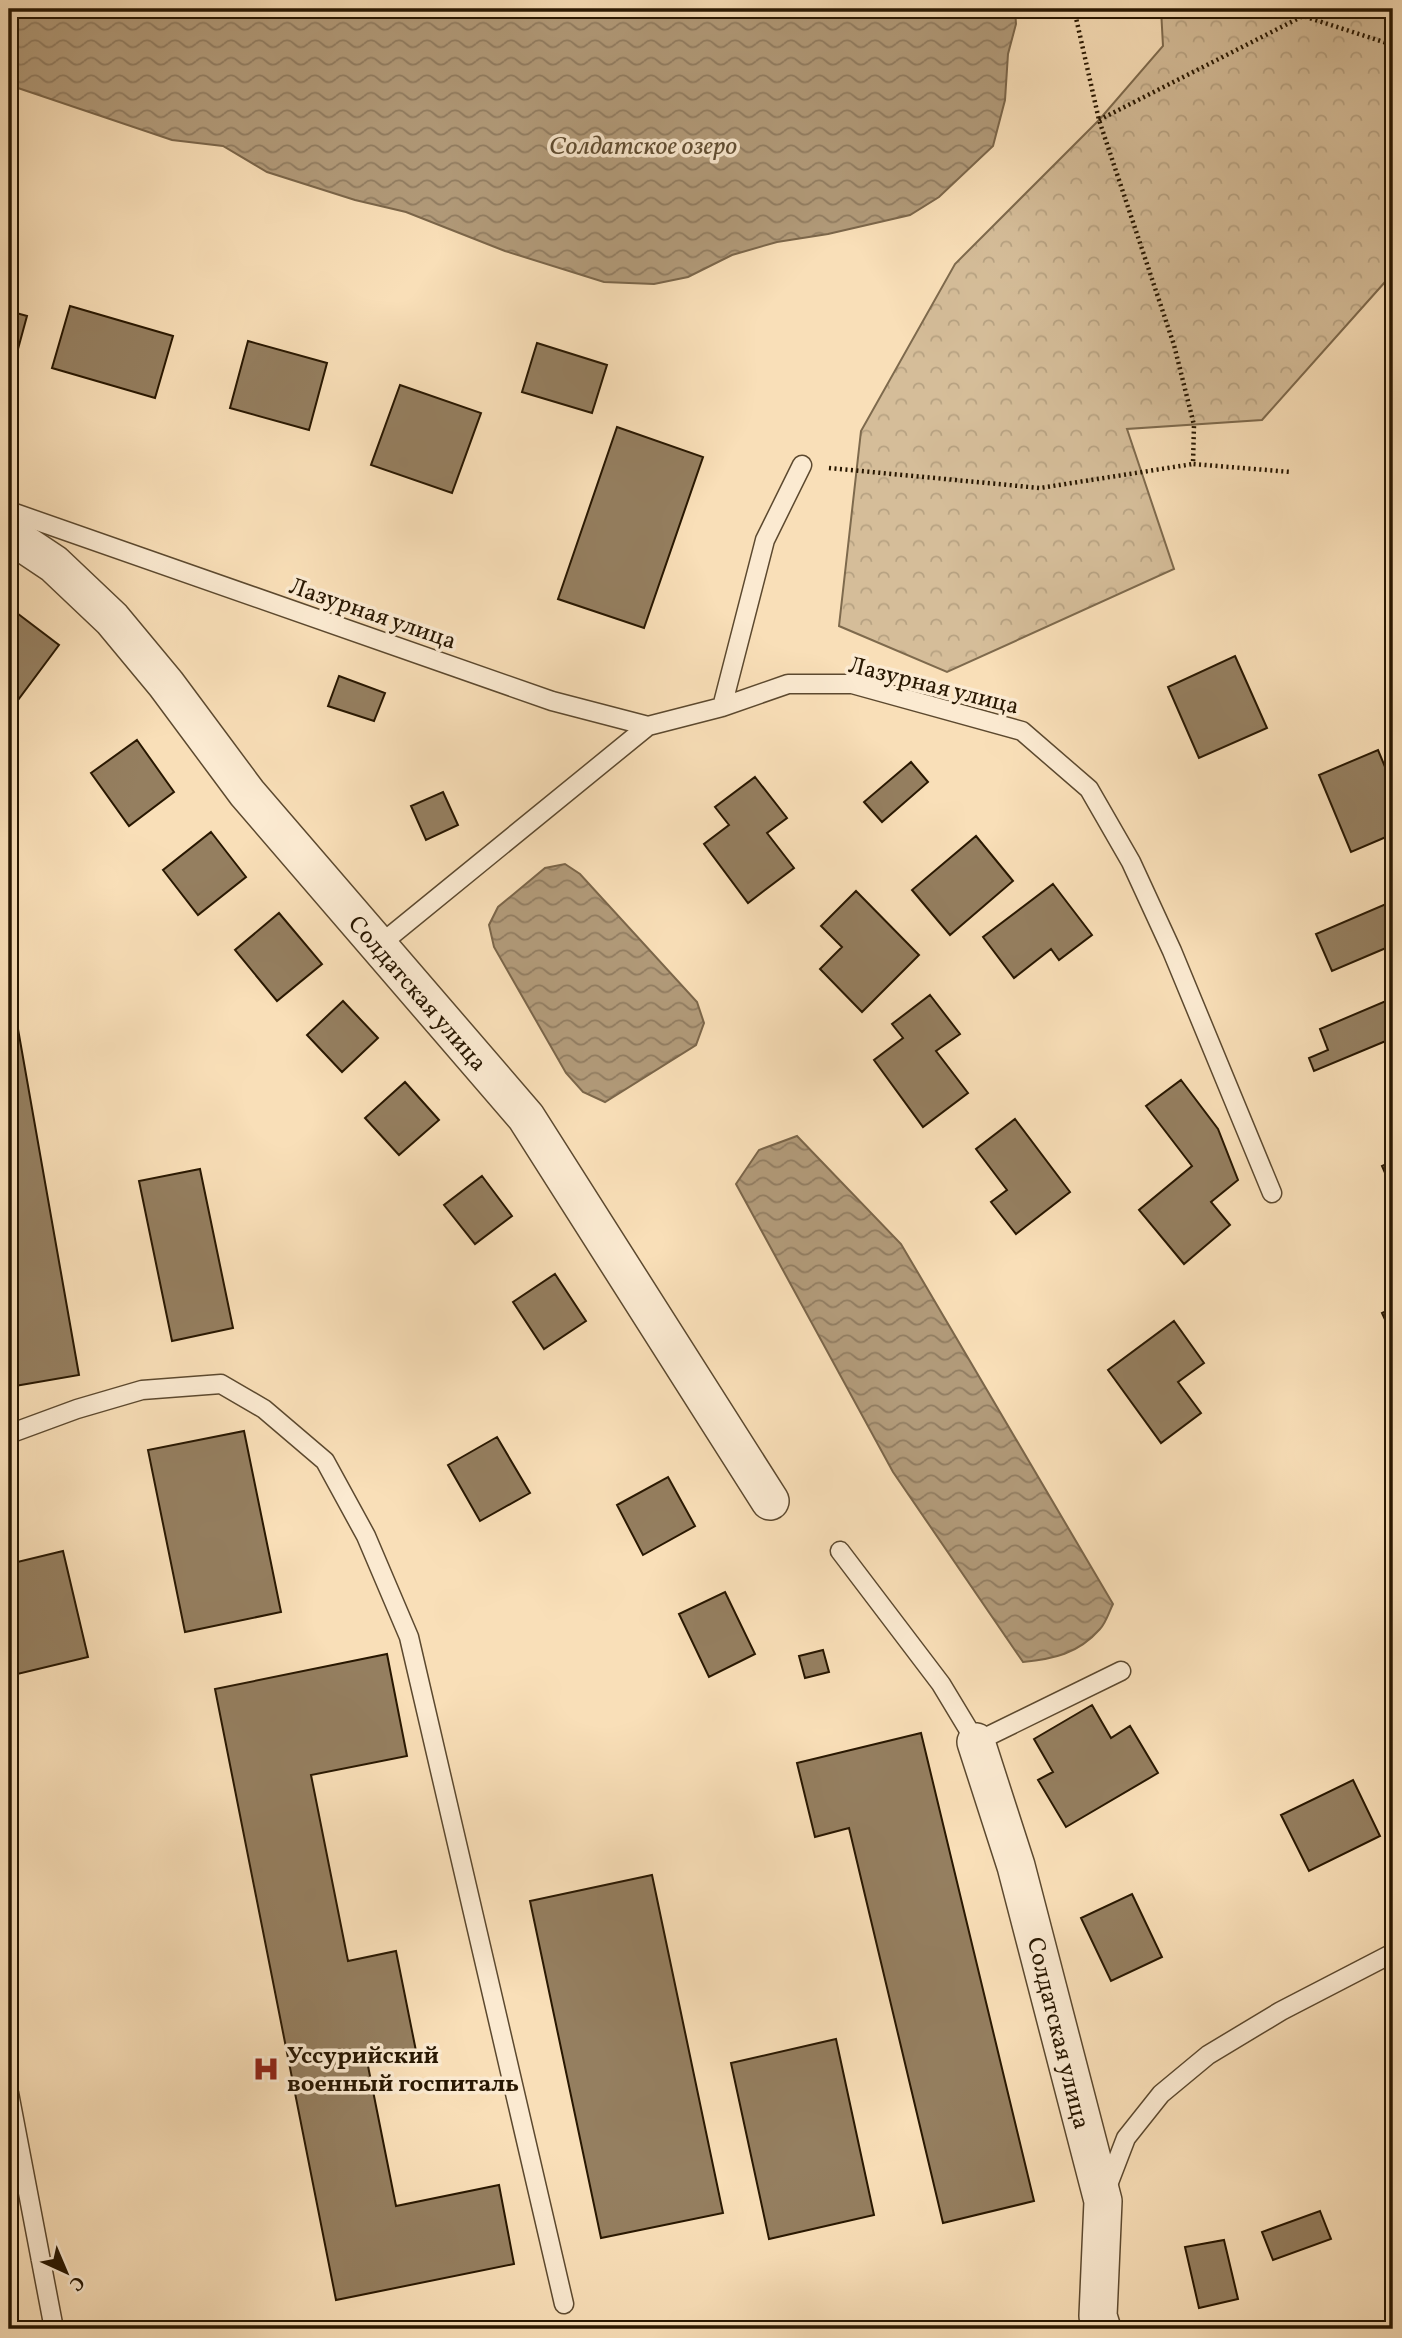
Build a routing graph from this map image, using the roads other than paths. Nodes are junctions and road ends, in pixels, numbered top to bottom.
1 (803, 465) road end
2 (9, 511) edge
3 (9, 534) edge
4 (722, 707) junction
5 (648, 726) junction
6 (377, 947) junction
7 (1272, 1193) dead end
8 (9, 1434) edge
9 (769, 1501) dead end
10 (840, 1550) dead end
11 (1121, 1671) dead end
12 (975, 1742) junction
13 (1393, 1952) edge
14 (9, 2093) edge
15 (1102, 2201) junction
16 (564, 2304) dead end
17 (54, 2329) edge
18 (1102, 2329) edge

1 - 4 lane
2 - 5 lane, Лазурная улица
3 - 6 street, Солдатская улица
4 - 5 lane, Лазурная улица
4 - 7 lane, Лазурная улица
5 - 6 lane
6 - 9 street, Солдатская улица
8 - 16 lane
10 - 12 lane
11 - 12 lane
12 - 15 street, Солдатская улица
13 - 15 lane
14 - 17 lane
15 - 18 street, Солдатская улица

